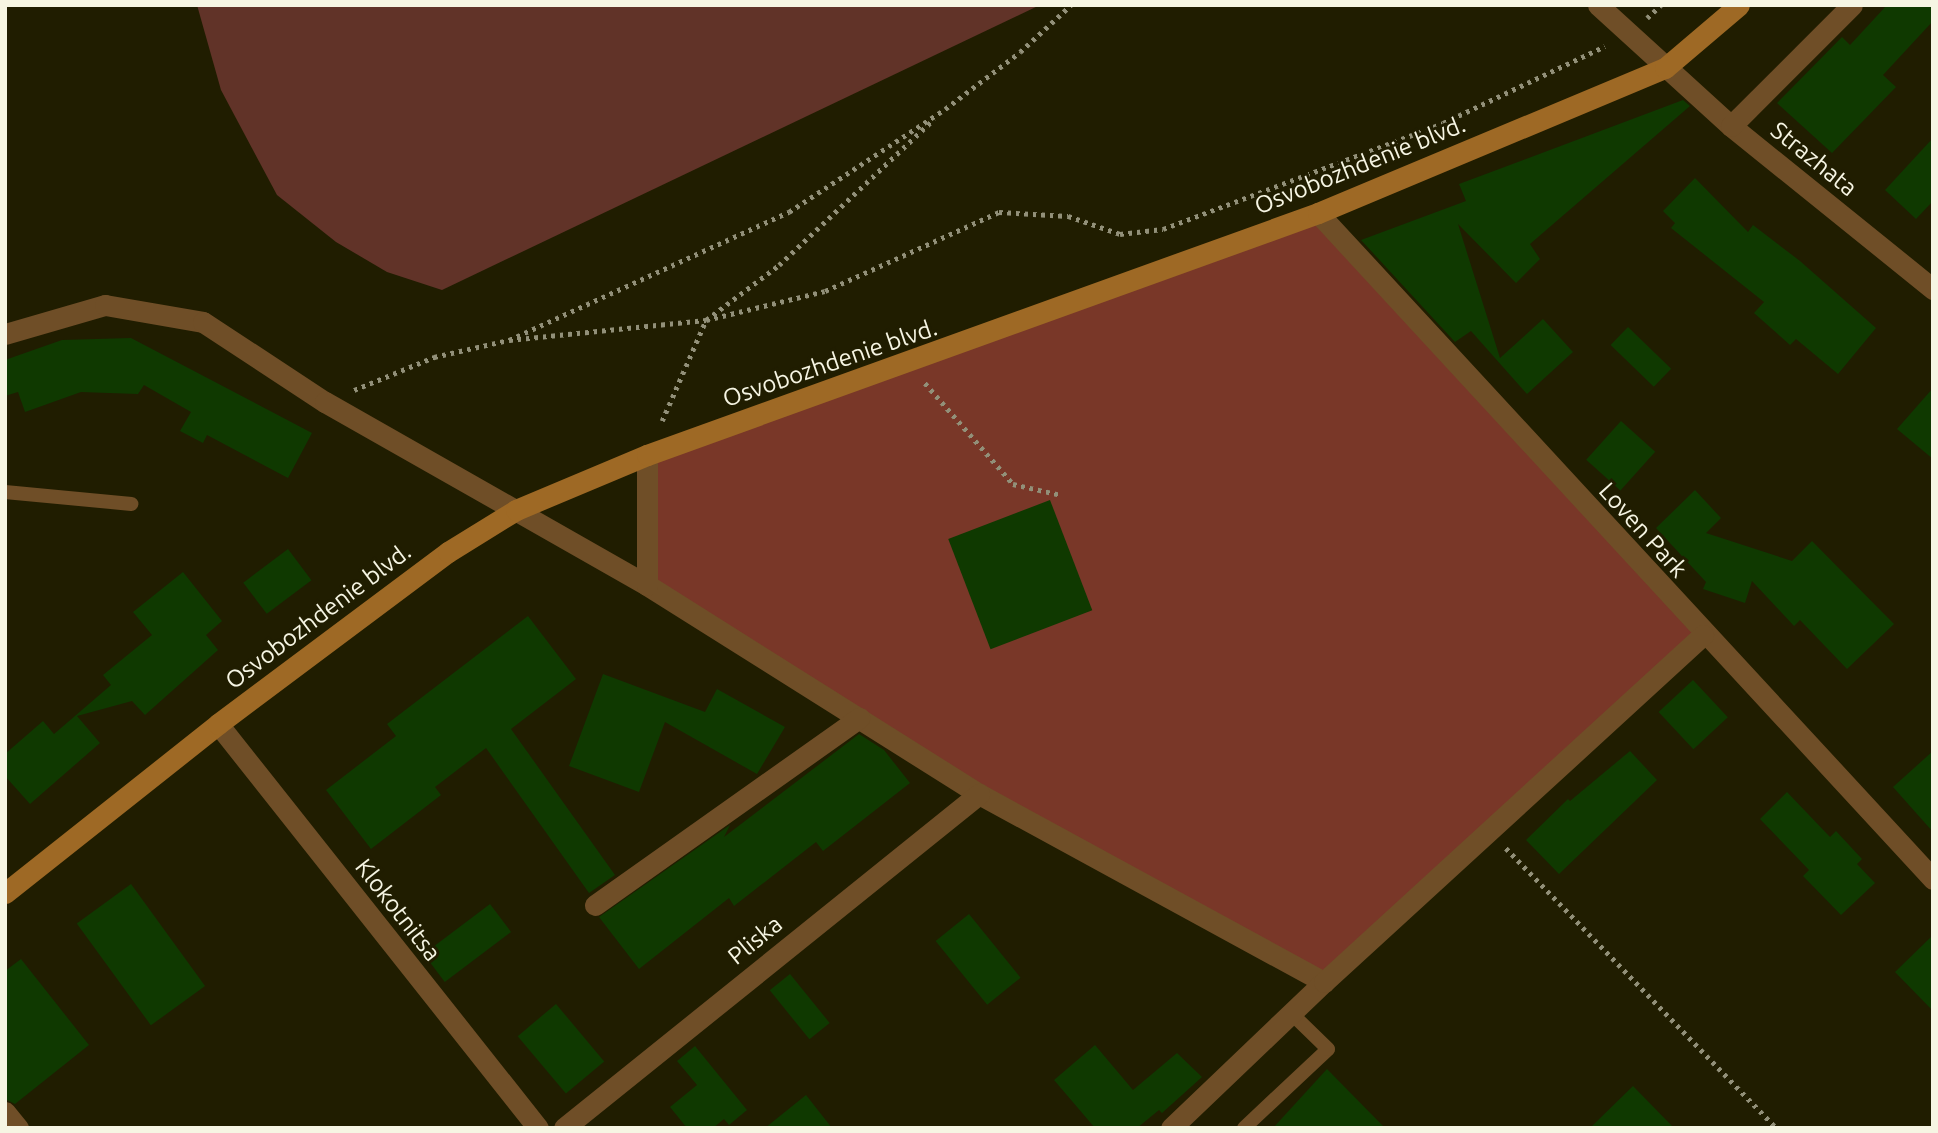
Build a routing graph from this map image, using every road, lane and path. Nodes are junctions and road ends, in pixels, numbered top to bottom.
1 (1071, 5) edge
2 (1598, 5) edge
3 (1661, 5) edge
4 (1739, 5) edge
5 (1852, 5) edge
6 (1628, 34) junction
7 (1665, 68) junction
8 (945, 109) junction
9 (1731, 126) junction
10 (1318, 213) junction
11 (1933, 289) edge
12 (706, 320) junction
13 (5, 334) edge
14 (509, 340) junction
15 (933, 391) dead end
16 (325, 402) junction
17 (647, 455) junction
18 (5, 492) edge
19 (1061, 495) dead end
20 (131, 504) dead end
21 (516, 510) junction
22 (647, 585) junction
23 (1703, 635) junction
24 (859, 718) junction
25 (218, 724) junction
26 (979, 794) junction
27 (1489, 830) junction
28 (1933, 879) edge
29 (5, 893) edge
30 (595, 905) dead end
31 (1324, 982) junction
32 (1291, 1013) junction
33 (5, 1112) edge
34 (18, 1128) edge
35 (538, 1128) edge
36 (564, 1128) edge
37 (1171, 1128) edge
38 (1244, 1128) edge
39 (1776, 1128) edge

1 - 8 path
2 - 6 street, Strazhata
3 - 6 path
4 - 7 main road, Osvobozhdenie blvd.
5 - 9 street
6 - 7 street, Strazhata
6 - 12 path
7 - 9 street, Strazhata
7 - 10 main road, Osvobozhdenie blvd.
8 - 12 path
8 - 14 path
9 - 11 street, Strazhata
10 - 17 main road, Osvobozhdenie blvd.
10 - 23 street, Loven Park
12 - 14 path
12 - 17 path
13 - 16 street
14 - 16 path
15 - 19 path
16 - 21 street
17 - 21 main road, Osvobozhdenie blvd.
17 - 22 street
18 - 20 lane
21 - 22 street
21 - 25 main road, Osvobozhdenie blvd.
22 - 24 street
23 - 27 street
23 - 28 street, Loven Park
24 - 26 street
24 - 30 street
25 - 29 main road, Osvobozhdenie blvd.
25 - 35 street, Klokotnitsa
26 - 31 street
26 - 36 street, Pliska
27 - 31 street
27 - 39 path
31 - 32 street
32 - 37 street
32 - 38 lane
33 - 34 street

